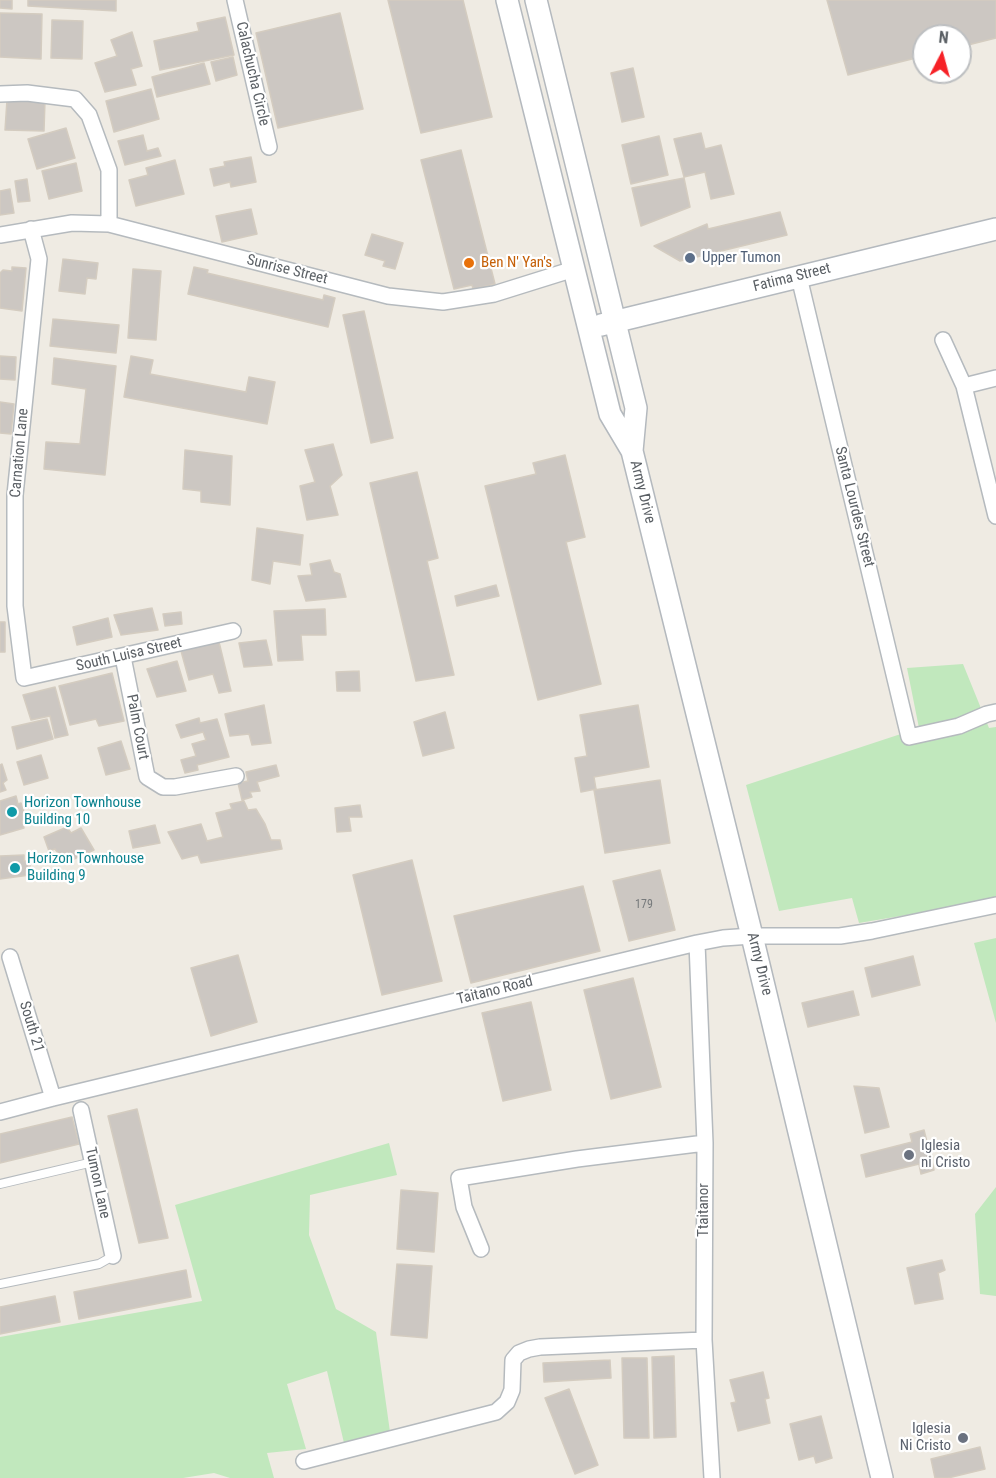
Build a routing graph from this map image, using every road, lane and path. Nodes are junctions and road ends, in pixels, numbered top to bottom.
1 (236, 0) edge
2 (507, 0) edge
3 (536, 0) edge
4 (0, 94) edge
5 (269, 147) dead end
6 (109, 224) junction
7 (31, 229) junction
8 (996, 229) edge
9 (0, 236) edge
10 (574, 269) junction
11 (799, 277) junction
12 (615, 322) junction
13 (589, 328) junction
14 (943, 340) dead end
15 (996, 378) edge
16 (964, 386) junction
17 (632, 451) junction
18 (996, 516) edge
19 (233, 631) dead end
20 (123, 657) junction
21 (24, 678) joint
22 (996, 712) edge
23 (236, 776) dead end
24 (996, 905) edge
25 (752, 936) junction
26 (697, 943) junction
27 (10, 957) dead end
28 (53, 1098) junction
29 (81, 1110) dead end
30 (0, 1112) edge
31 (705, 1143) junction
32 (93, 1162) junction
33 (0, 1184) edge
34 (481, 1249) dead end
35 (113, 1256) joint
36 (0, 1284) edge
37 (704, 1340) junction
38 (304, 1461) dead end
39 (712, 1478) edge
40 (882, 1478) edge

1 - 5 street, Calachucha Circle
2 - 10 main road, Army Drive
3 - 12 main road, Army Drive
4 - 6 street
6 - 7 street, Sunrise Street
6 - 10 street, Sunrise Street
7 - 9 street, Sunrise Street
7 - 21 street, Carnation Lane
8 - 11 main road, Fatima Street
10 - 13 main road, Army Drive
11 - 12 main road, Fatima Street
11 - 22 street, Santa Lourdes Street
12 - 13 main road, Fatima Street
12 - 17 main road, Army Drive
13 - 17 main road, Army Drive
14 - 16 street
15 - 16 street
16 - 18 street
17 - 25 main road, Army Drive
19 - 20 street, South Luisa Street
20 - 21 street, South Luisa Street
20 - 23 street, Palm Court
24 - 25 street, Taitano Road
25 - 26 street, Taitano Road
25 - 40 main road, Army Drive
26 - 28 street, Taitano Road
26 - 31 street, Ttaitanor
27 - 28 street, South 21
28 - 30 street, Taitano Road
29 - 32 street, Tumon Lane
31 - 34 street
31 - 37 street, Ttaitanor
32 - 33 lane
32 - 35 street, Tumon Lane
35 - 36 lane
37 - 38 street
37 - 39 street, Ttaitanor

